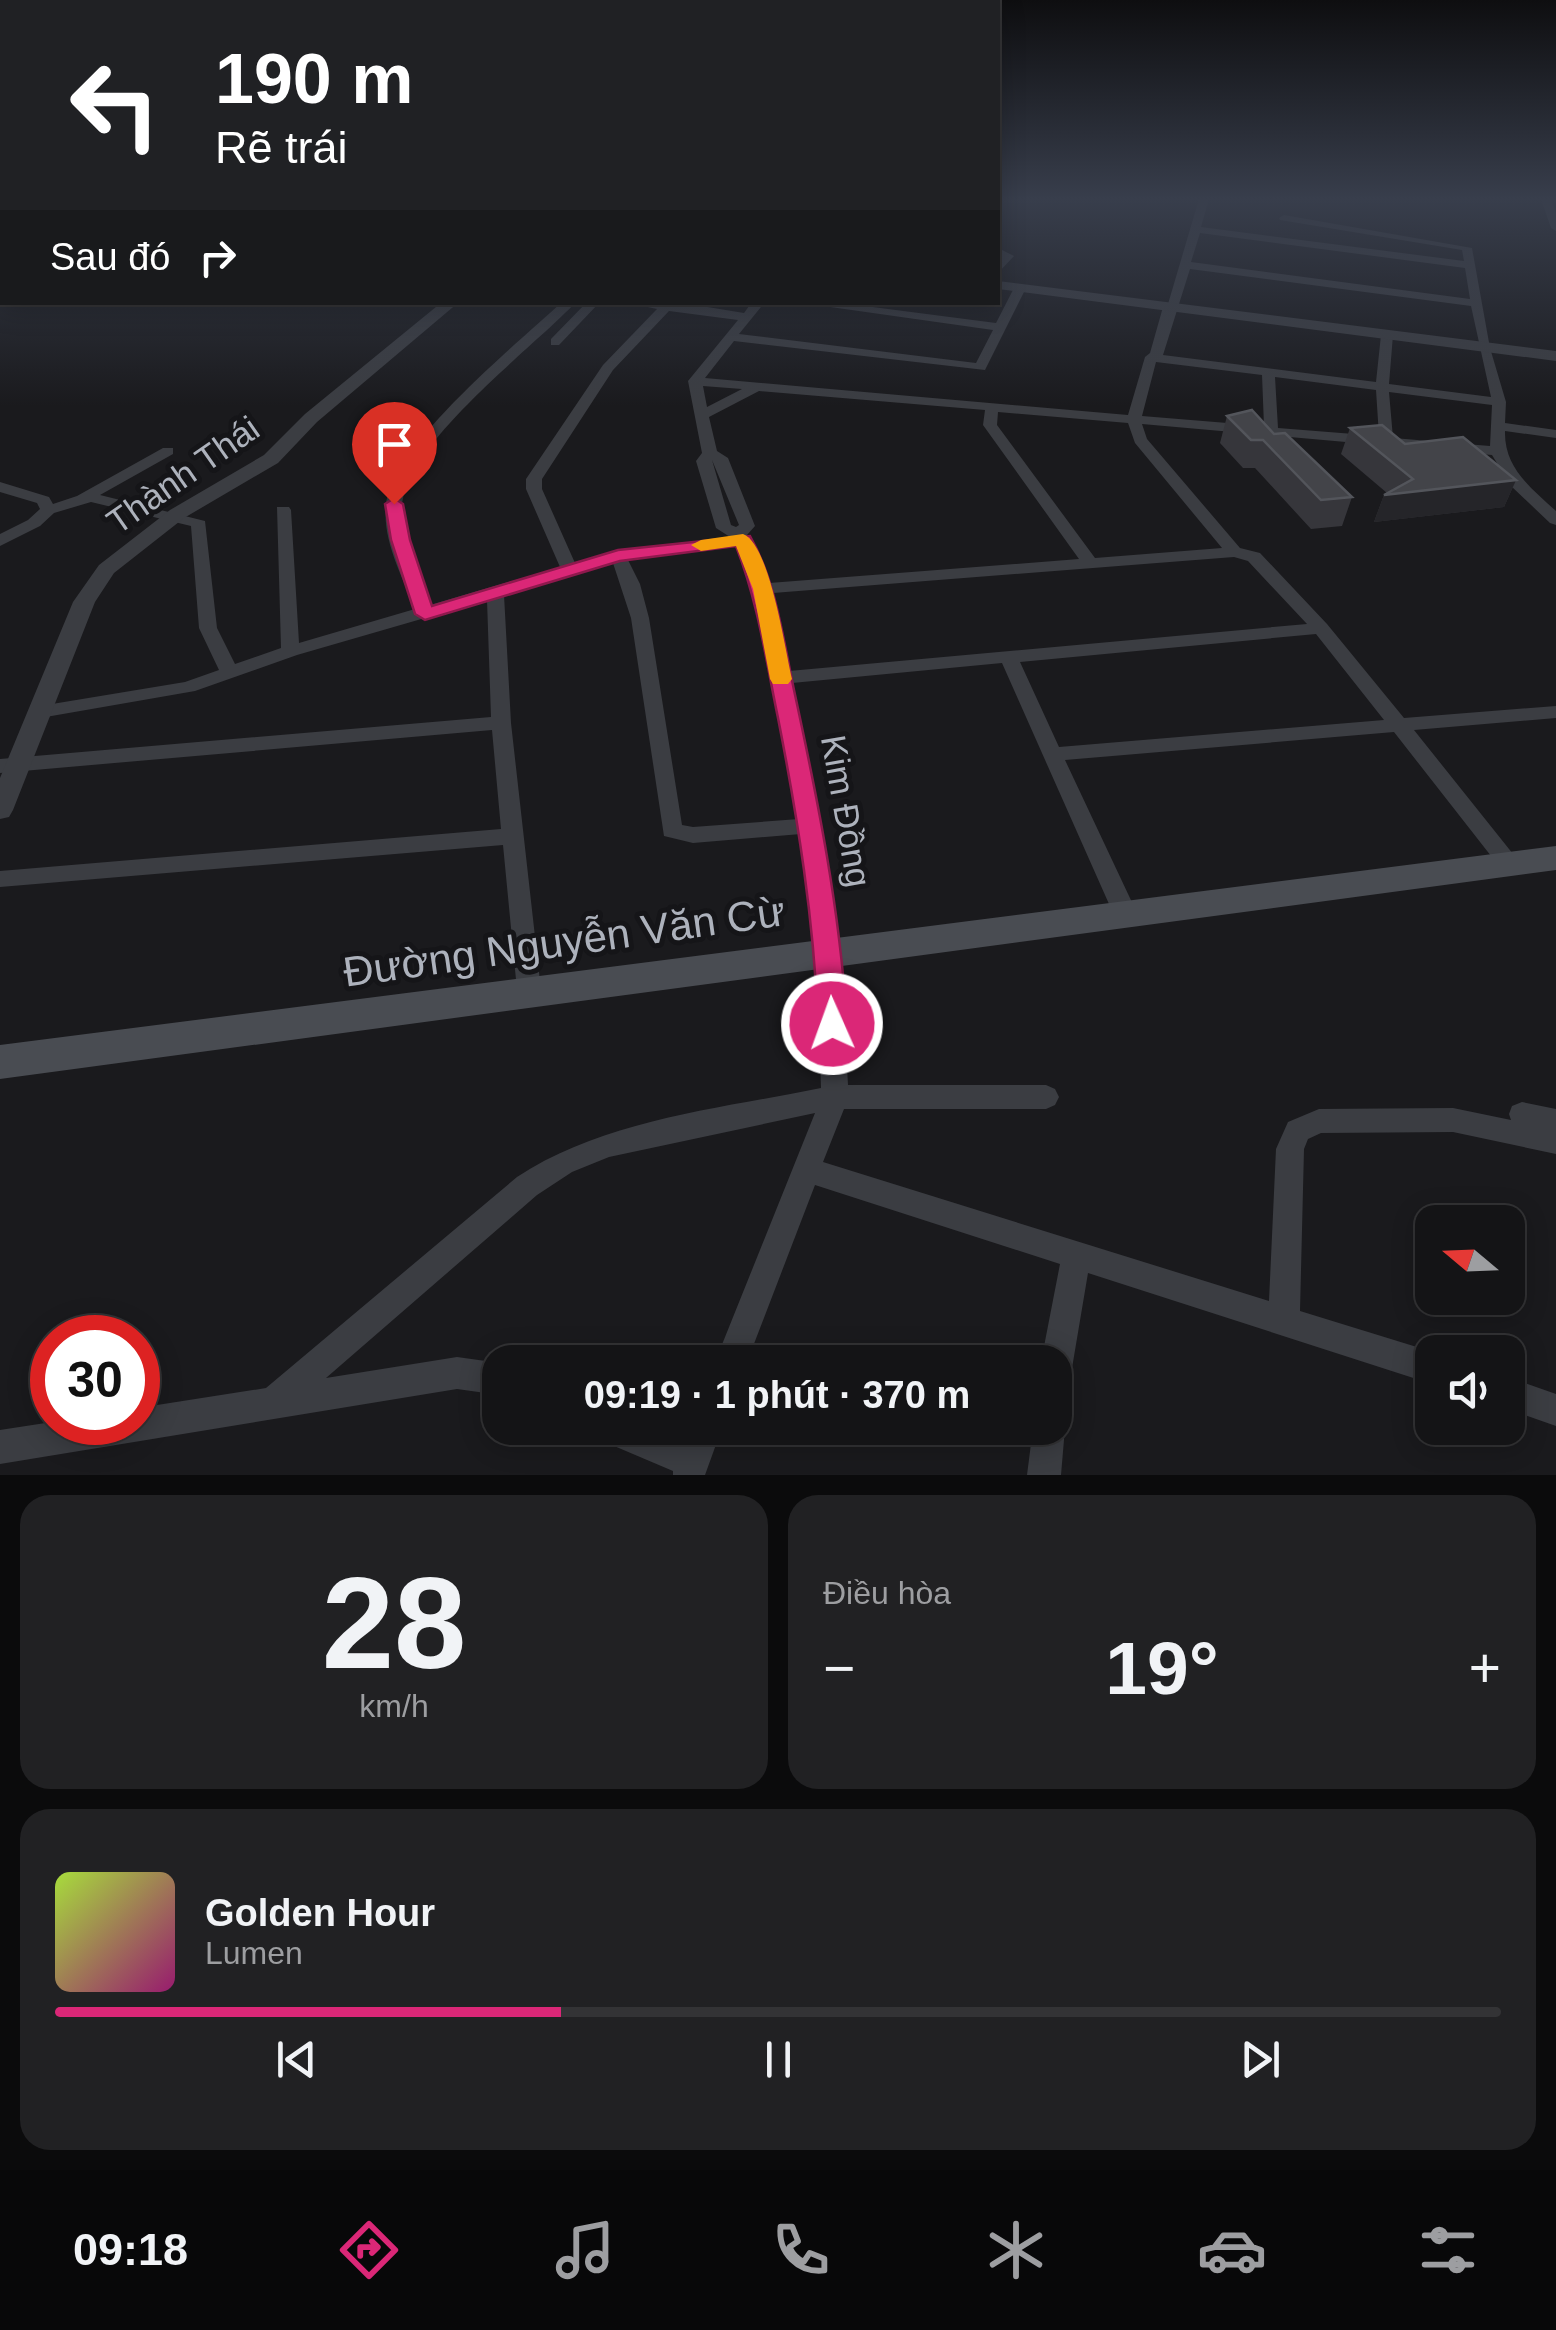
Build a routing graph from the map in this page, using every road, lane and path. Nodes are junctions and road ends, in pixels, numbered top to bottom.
1 (1184, 268) edge
2 (1207, 268) edge
3 (1469, 268) edge
4 (1000, 285) edge
5 (1020, 288) junction
6 (1475, 303) junction
7 (450, 305) edge
8 (567, 305) edge
9 (591, 305) edge
10 (669, 305) edge
11 (756, 305) edge
12 (825, 305) edge
13 (1171, 307) junction
14 (746, 317) junction
15 (1002, 327) junction
16 (1386, 334) junction
17 (731, 337) junction
18 (555, 342) dead end
19 (1484, 348) junction
20 (1156, 356) junction
21 (1556, 356) edge
22 (1268, 371) junction
23 (695, 381) junction
24 (758, 386) junction
25 (1382, 386) junction
26 (1498, 402) junction
27 (992, 406) junction
28 (702, 414) junction
29 (1134, 420) junction
30 (1498, 426) junction
31 (1271, 429) junction
32 (1556, 434) edge
33 (1386, 439) junction
34 (1498, 450) junction
35 (168, 451) dead end
36 (710, 454) junction
37 (0, 487) edge
38 (84, 496) junction
39 (737, 498) junction
40 (716, 500) junction
41 (48, 510) junction
42 (282, 510) dead end
43 (177, 514) junction
44 (1556, 520) edge
45 (741, 537) junction
46 (0, 541) edge
47 (1234, 552) junction
48 (618, 556) junction
49 (1088, 561) junction
50 (569, 569) junction
51 (762, 589) junction
52 (495, 592) junction
53 (425, 614) junction
54 (1322, 628) junction
55 (290, 651) junction
56 (1009, 658) junction
57 (230, 673) junction
58 (780, 678) junction
59 (40, 712) junction
60 (1556, 712) edge
61 (500, 723) junction
62 (1398, 728) junction
63 (1053, 754) junction
64 (9, 765) edge
65 (0, 810) edge
66 (811, 826) junction
67 (514, 836) junction
68 (1556, 858) edge
69 (1510, 864) junction
70 (0, 879) edge
71 (1125, 913) junction
72 (829, 951) junction
73 (529, 990) junction
74 (0, 1062) edge
75 (835, 1097) junction
76 (1046, 1097) dead end
77 (1522, 1114) dead end
78 (1556, 1121) edge
79 (1556, 1142) edge
80 (805, 1169) junction
81 (1076, 1255) junction
82 (1284, 1319) junction
83 (737, 1345) edge
84 (1060, 1345) edge
85 (1415, 1362) edge
86 (482, 1376) edge
87 (277, 1399) junction
88 (1525, 1400) edge
89 (1556, 1410) edge
90 (644, 1445) edge
91 (699, 1445) edge
92 (1047, 1445) edge
93 (0, 1446) edge
94 (690, 1469) edge
95 (1044, 1475) edge

1 - 13 street
2 - 6 street
3 - 6 street
4 - 5 street
5 - 13 street
5 - 15 street
6 - 19 street
7 - 43 street, Thành Thái
8 - 53 street
9 - 18 street
10 - 14 street
10 - 50 street
11 - 14 street
12 - 15 street
13 - 16 street
13 - 20 street
14 - 17 street
15 - 17 street
16 - 19 street
16 - 25 street
17 - 23 street
19 - 21 street
19 - 26 street
20 - 22 street
20 - 29 street
22 - 25 street
22 - 31 street
23 - 24 street
23 - 28 street, Kim Đồng
24 - 27 street
24 - 28 street
25 - 26 street
25 - 33 street
26 - 30 street
27 - 29 street
27 - 49 street
28 - 36 street, Kim Đồng
29 - 31 street
29 - 47 street
30 - 32 street
30 - 34 street
31 - 33 street
33 - 34 street
34 - 44 street
35 - 38 street
36 - 39 street, Kim Đồng
36 - 40 street
37 - 41 street
38 - 41 street
38 - 43 street
39 - 40 street
39 - 45 street, Kim Đồng
40 - 45 street
41 - 46 street
42 - 55 street
43 - 57 street
43 - 59 street, Thành Thái
45 - 48 street
45 - 51 street, Kim Đồng
47 - 49 street
47 - 54 street
48 - 50 street
48 - 66 street
49 - 51 street
50 - 52 street
51 - 58 street, Kim Đồng
52 - 53 street
52 - 61 street
53 - 55 street
54 - 56 street
54 - 62 street
55 - 57 street
56 - 58 street
56 - 63 street
57 - 59 street
58 - 66 street, Kim Đồng
59 - 64 street, Thành Thái
60 - 62 street
61 - 64 street
61 - 67 street
62 - 63 street
62 - 69 street
63 - 71 street
64 - 65 street, Thành Thái
66 - 72 street, Kim Đồng
67 - 70 street
67 - 73 street
68 - 69 main road, Đường Nguyễn Văn Cừ
69 - 71 main road, Đường Nguyễn Văn Cừ
71 - 72 main road, Đường Nguyễn Văn Cừ
72 - 73 main road, Đường Nguyễn Văn Cừ
72 - 75 street, Kim Đồng
73 - 74 main road, Đường Nguyễn Văn Cừ
75 - 76 street
75 - 80 street, Kim Đồng
75 - 87 street
77 - 78 street
79 - 82 street
80 - 81 street
80 - 83 street, Kim Đồng
81 - 82 street
81 - 84 street
82 - 85 street
86 - 87 street
87 - 93 street
88 - 89 street
90 - 94 street
91 - 94 street
92 - 95 street

